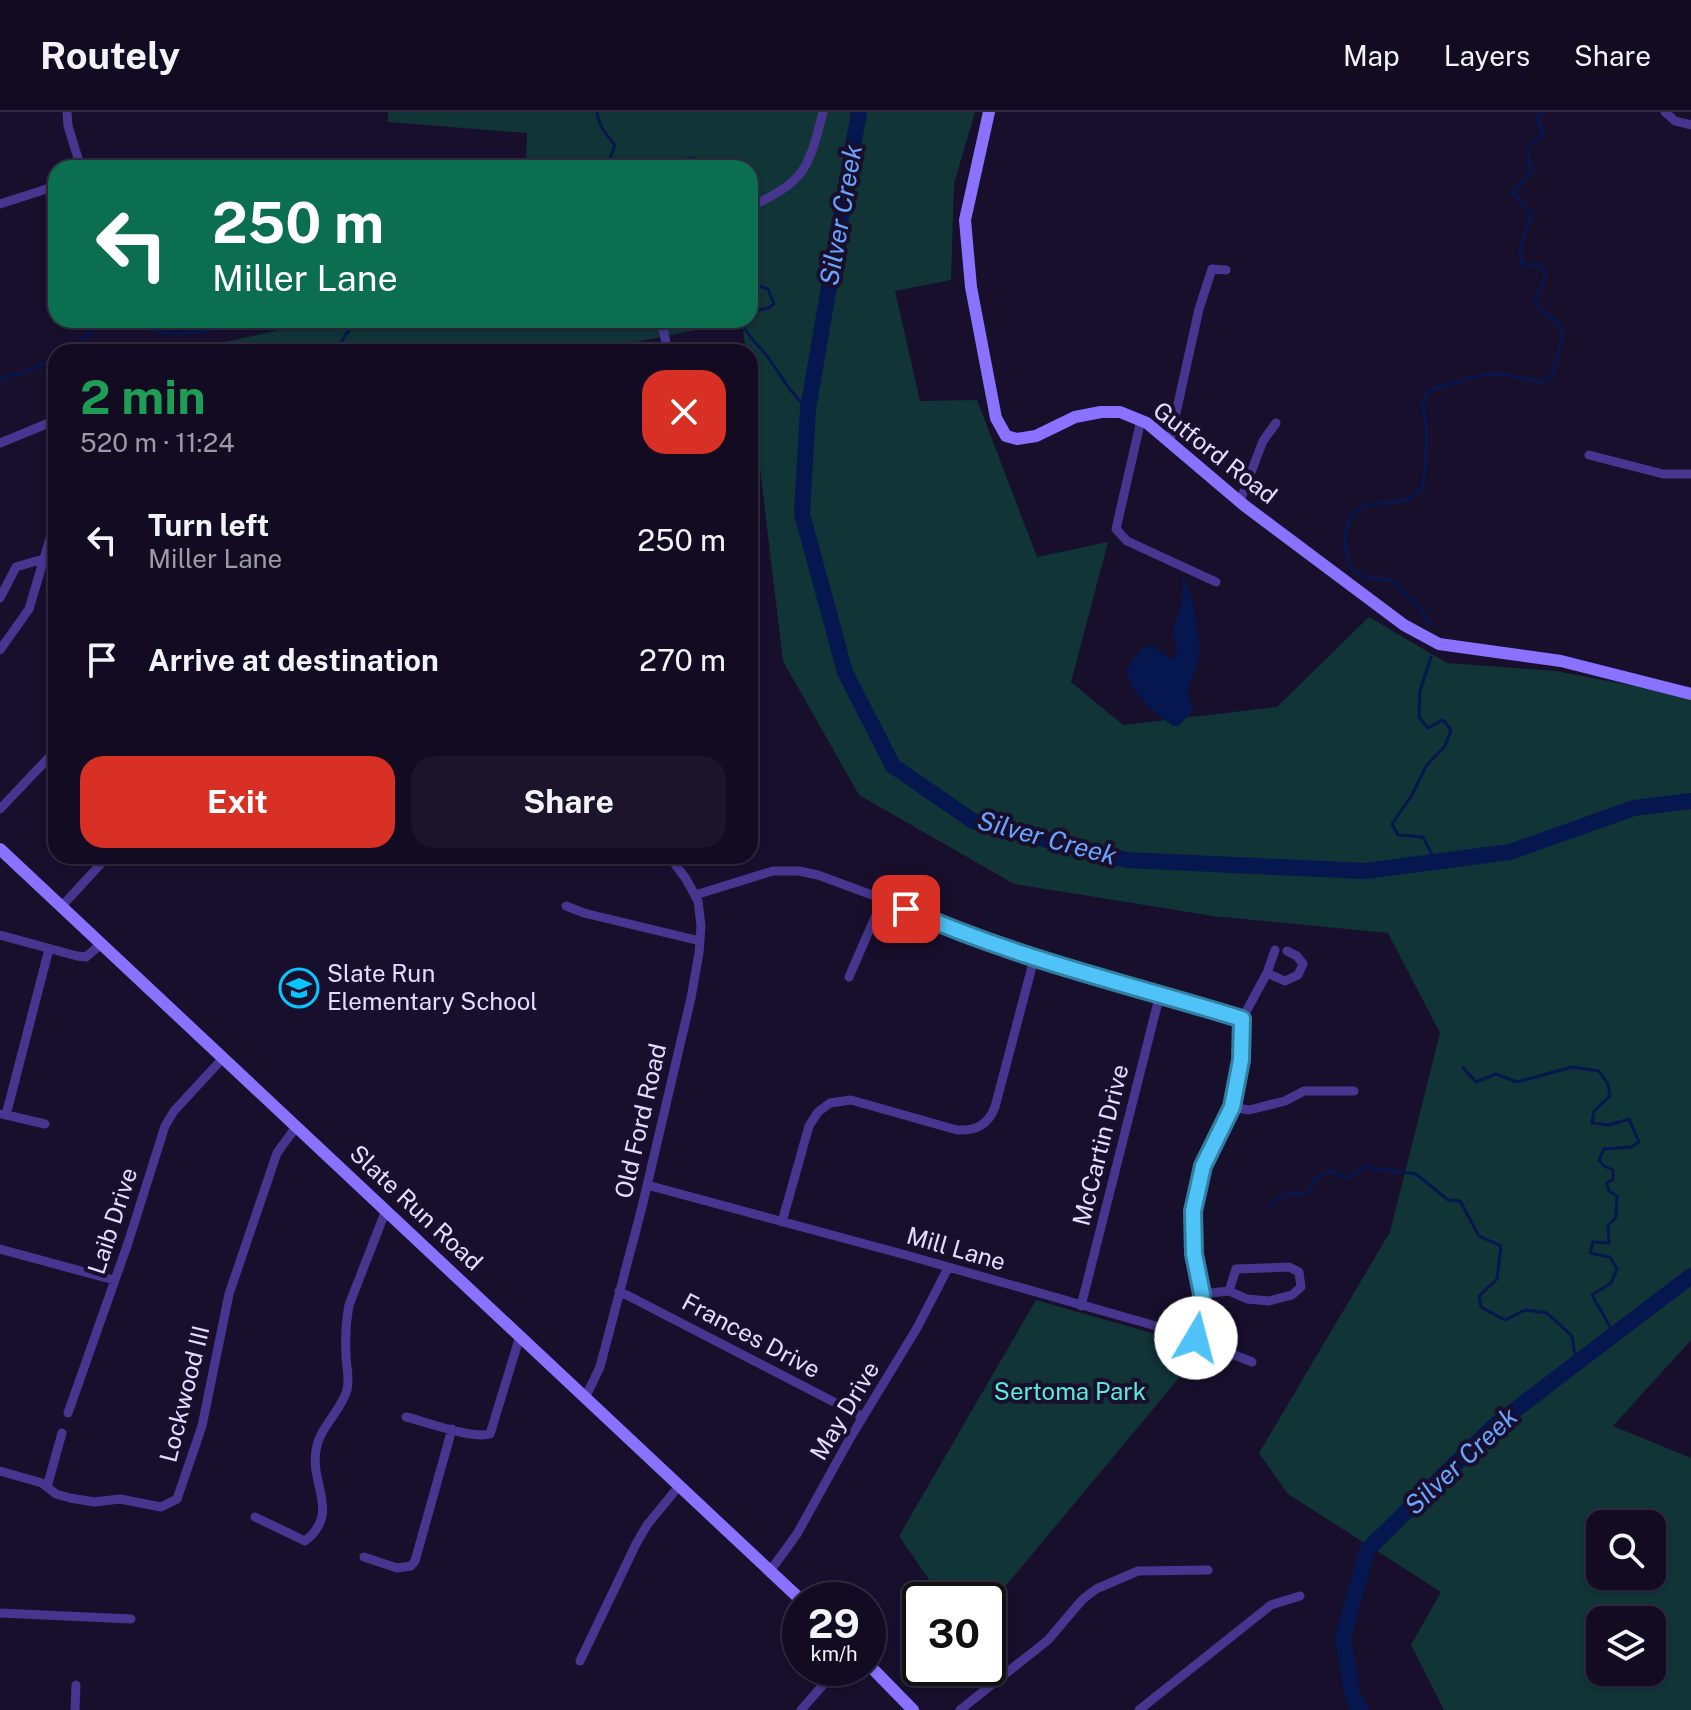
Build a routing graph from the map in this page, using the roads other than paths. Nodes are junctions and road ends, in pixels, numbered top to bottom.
1 (67, 112) edge
2 (823, 112) edge
3 (989, 112) edge
4 (1665, 112) edge
5 (1691, 125) edge
6 (79, 160) edge
7 (48, 189) edge
8 (758, 203) edge
9 (0, 204) edge
10 (1226, 270) dead end
11 (1141, 420) junction
12 (48, 423) edge
13 (1276, 423) dead end
14 (1170, 440) junction
15 (0, 443) edge
16 (1589, 455) dead end
17 (1691, 474) edge
18 (1240, 501) junction
19 (48, 543) edge
20 (43, 559) junction
21 (1216, 582) dead end
22 (0, 598) edge
23 (0, 650) edge
24 (1691, 694) edge
25 (48, 758) edge
26 (0, 809) edge
27 (0, 849) edge
28 (101, 864) edge
29 (674, 864) edge
30 (695, 895) junction
31 (883, 899) junction
32 (62, 906) junction
33 (566, 906) dead end
34 (0, 935) edge
35 (700, 941) junction
36 (101, 944) junction
37 (49, 949) junction
38 (1275, 950) dead end
39 (1287, 951) dead end
40 (1034, 959) junction
41 (1267, 973) junction
42 (849, 977) dead end
43 (1160, 994) junction
44 (1242, 1019) junction
45 (223, 1058) junction
46 (1354, 1091) dead end
47 (1232, 1107) junction
48 (3, 1115) edge
49 (45, 1124) dead end
50 (296, 1127) junction
51 (647, 1185) junction
52 (386, 1210) junction
53 (782, 1222) junction
54 (0, 1249) edge
55 (948, 1268) junction
56 (114, 1280) junction
57 (619, 1291) junction
58 (1229, 1291) junction
59 (1202, 1294) junction
60 (1081, 1306) junction
61 (520, 1336) junction
62 (1196, 1338) junction
63 (1252, 1362) dead end
64 (585, 1398) junction
65 (68, 1413) dead end
66 (406, 1417) dead end
67 (863, 1417) junction
68 (452, 1429) junction
69 (62, 1433) dead end
70 (0, 1471) edge
71 (679, 1486) junction
72 (47, 1487) junction
73 (255, 1517) dead end
74 (364, 1557) dead end
75 (1208, 1570) dead end
76 (770, 1571) junction
77 (782, 1582) edge
78 (1300, 1596) dead end
79 (0, 1613) edge
80 (131, 1619) dead end
81 (580, 1661) dead end
82 (886, 1682) edge
83 (76, 1685) dead end
84 (822, 1686) edge
85 (75, 1710) edge
86 (801, 1710) edge
87 (913, 1710) edge
88 (960, 1710) edge
89 (1139, 1710) edge

1 - 6 street
2 - 8 street
3 - 11 street, Gutford Road
4 - 5 street
7 - 9 street
10 - 14 street
11 - 14 street, Gutford Road
11 - 21 street
12 - 15 street
13 - 18 street
14 - 18 street, Gutford Road
16 - 17 street
18 - 24 street, Gutford Road
19 - 20 street
20 - 22 street
20 - 23 street
25 - 26 street
27 - 32 street, Slate Run Road
28 - 32 street
29 - 30 street, Old Ford Road
30 - 31 street
30 - 35 street, Old Ford Road
31 - 40 street
31 - 42 street
32 - 36 street, Slate Run Road
33 - 35 street
34 - 37 street
35 - 51 street, Old Ford Road
36 - 37 street
36 - 45 street, Slate Run Road
37 - 48 street
38 - 41 street
39 - 41 street
40 - 43 street
40 - 53 street
41 - 44 street
43 - 44 street
43 - 60 street, McCartin Drive
44 - 47 street
45 - 50 street, Slate Run Road
45 - 56 street, Laib Drive
46 - 47 street
47 - 59 street
48 - 49 street
50 - 52 street, Slate Run Road
50 - 72 street, Lockwood III
51 - 53 street, Mill Lane
51 - 57 street, Old Ford Road
52 - 61 street, Slate Run Road
52 - 73 street
53 - 55 street, Mill Lane
54 - 56 street
55 - 60 street, Mill Lane
55 - 67 street, May Drive
56 - 65 street, Laib Drive
57 - 64 street, Old Ford Road
57 - 67 street, Frances Drive
58 - 58 street
58 - 59 street
59 - 62 street
60 - 62 street, Mill Lane
61 - 64 street, Slate Run Road
61 - 68 street
62 - 63 street, Mill Lane
64 - 71 street, Slate Run Road
66 - 68 street
67 - 76 street, May Drive
68 - 74 street
69 - 72 street
70 - 72 street, Lockwood III
71 - 76 street, Slate Run Road
71 - 81 street
75 - 88 street
76 - 77 street, Slate Run Road
78 - 89 street
79 - 80 street
82 - 87 street
83 - 85 street
84 - 86 street

